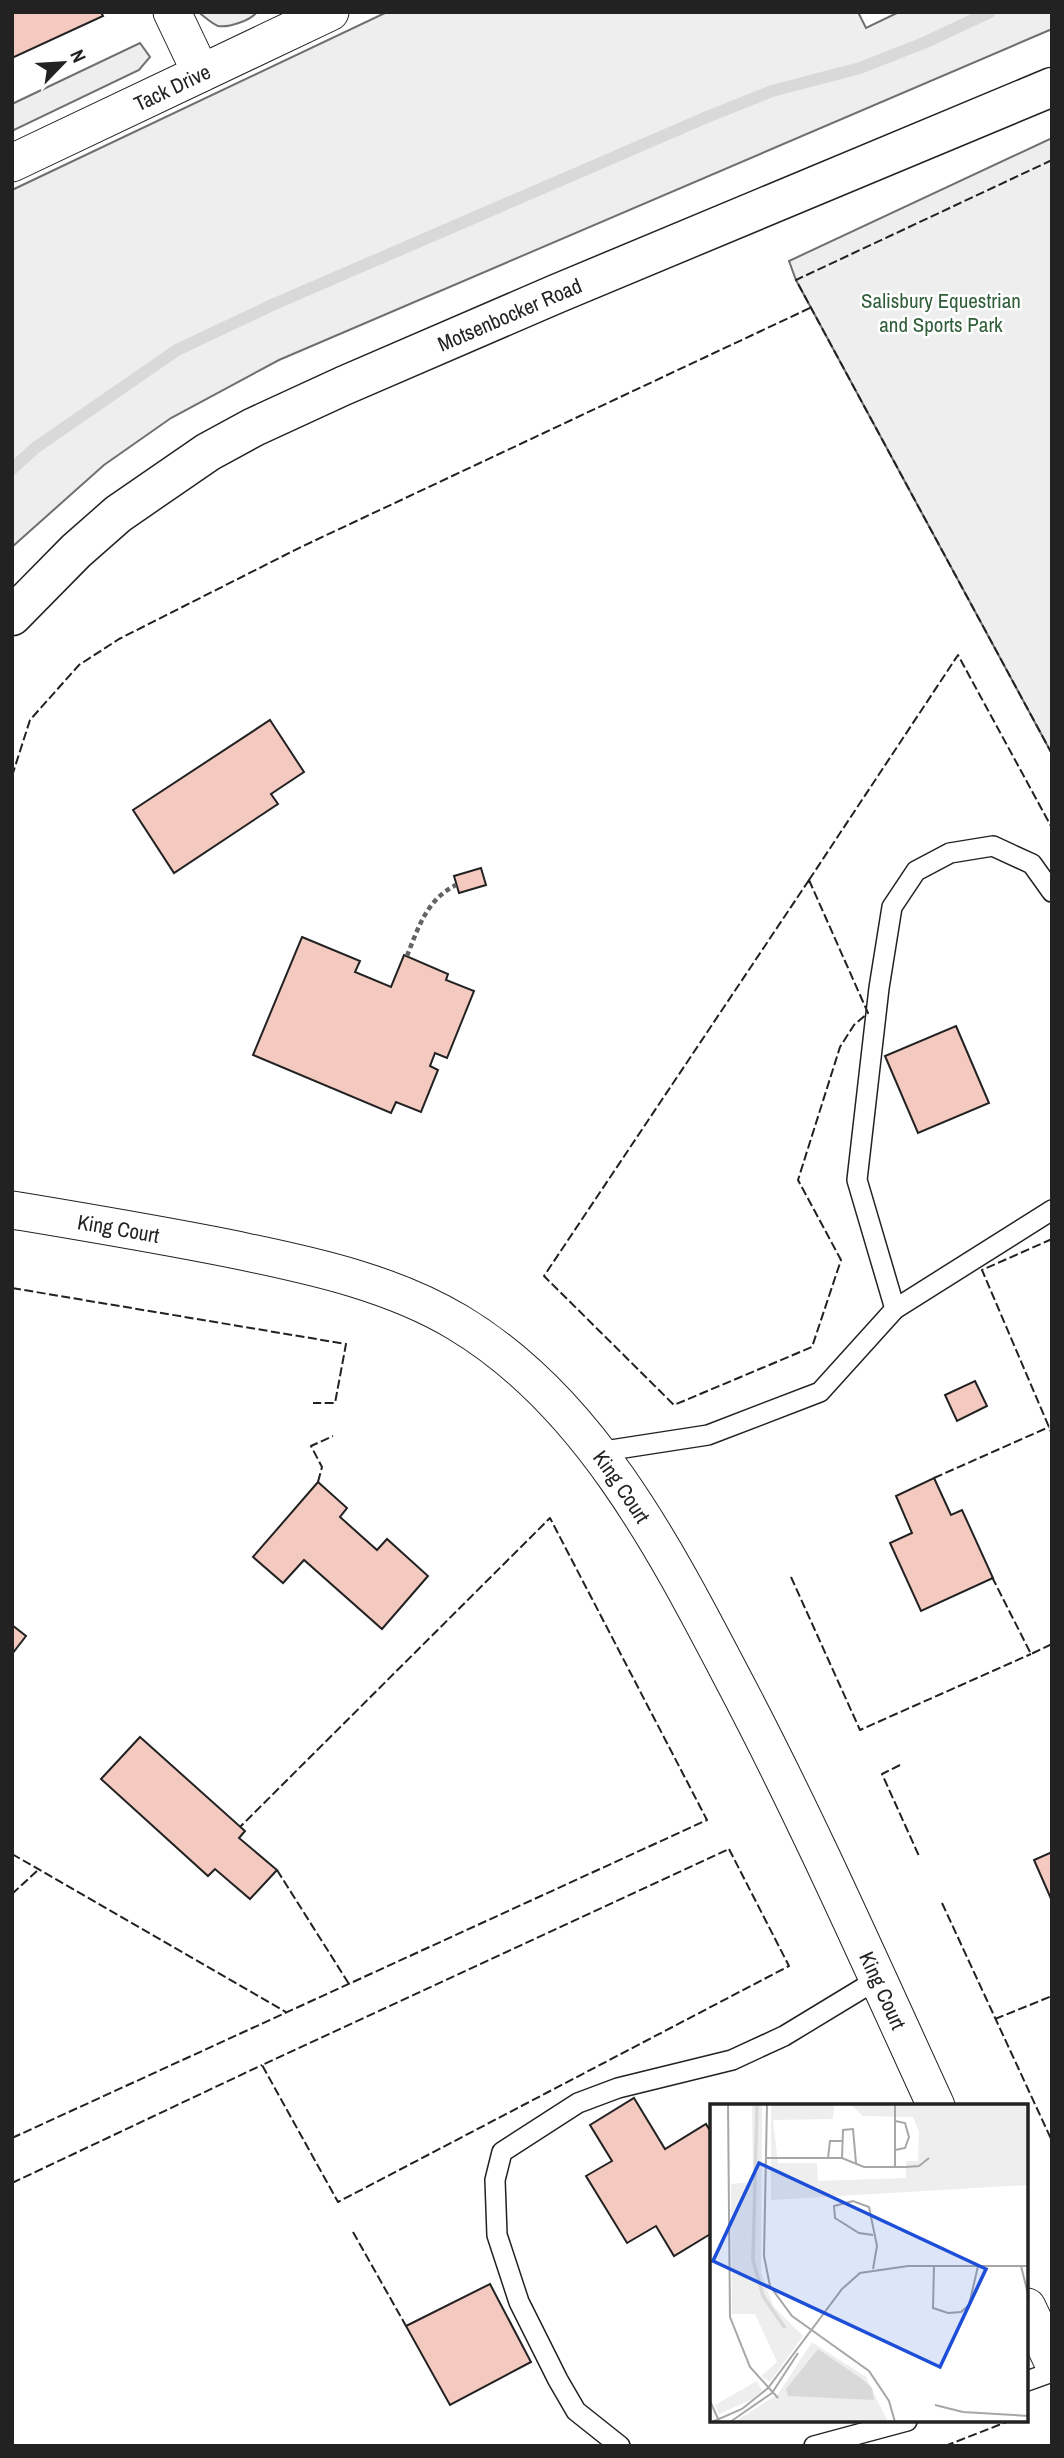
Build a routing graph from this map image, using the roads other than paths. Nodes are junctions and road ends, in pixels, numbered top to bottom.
1 (172, 12) edge
2 (320, 14) edge
3 (201, 74) junction
4 (1052, 86) edge
5 (12, 163) edge
6 (12, 616) edge
7 (1052, 892) edge
8 (12, 1210) edge
9 (1052, 1210) edge
10 (895, 1309) junction
11 (598, 1452) junction
12 (878, 1979) junction
13 (935, 2104) edge
14 (1029, 2310) edge
15 (1052, 2360) edge
16 (1052, 2372) edge
17 (1029, 2380) edge
18 (900, 2423) edge
19 (620, 2446) edge
20 (814, 2446) edge

1 - 3 street
2 - 3 street, Tack Drive
3 - 5 street, Tack Drive
4 - 6 main road, Motsenbocker Road
7 - 10 lane
8 - 11 street, King Court
9 - 10 lane
10 - 11 lane
11 - 12 street, King Court
12 - 13 street, King Court
12 - 19 lane
14 - 15 street
16 - 17 lane
18 - 20 lane

